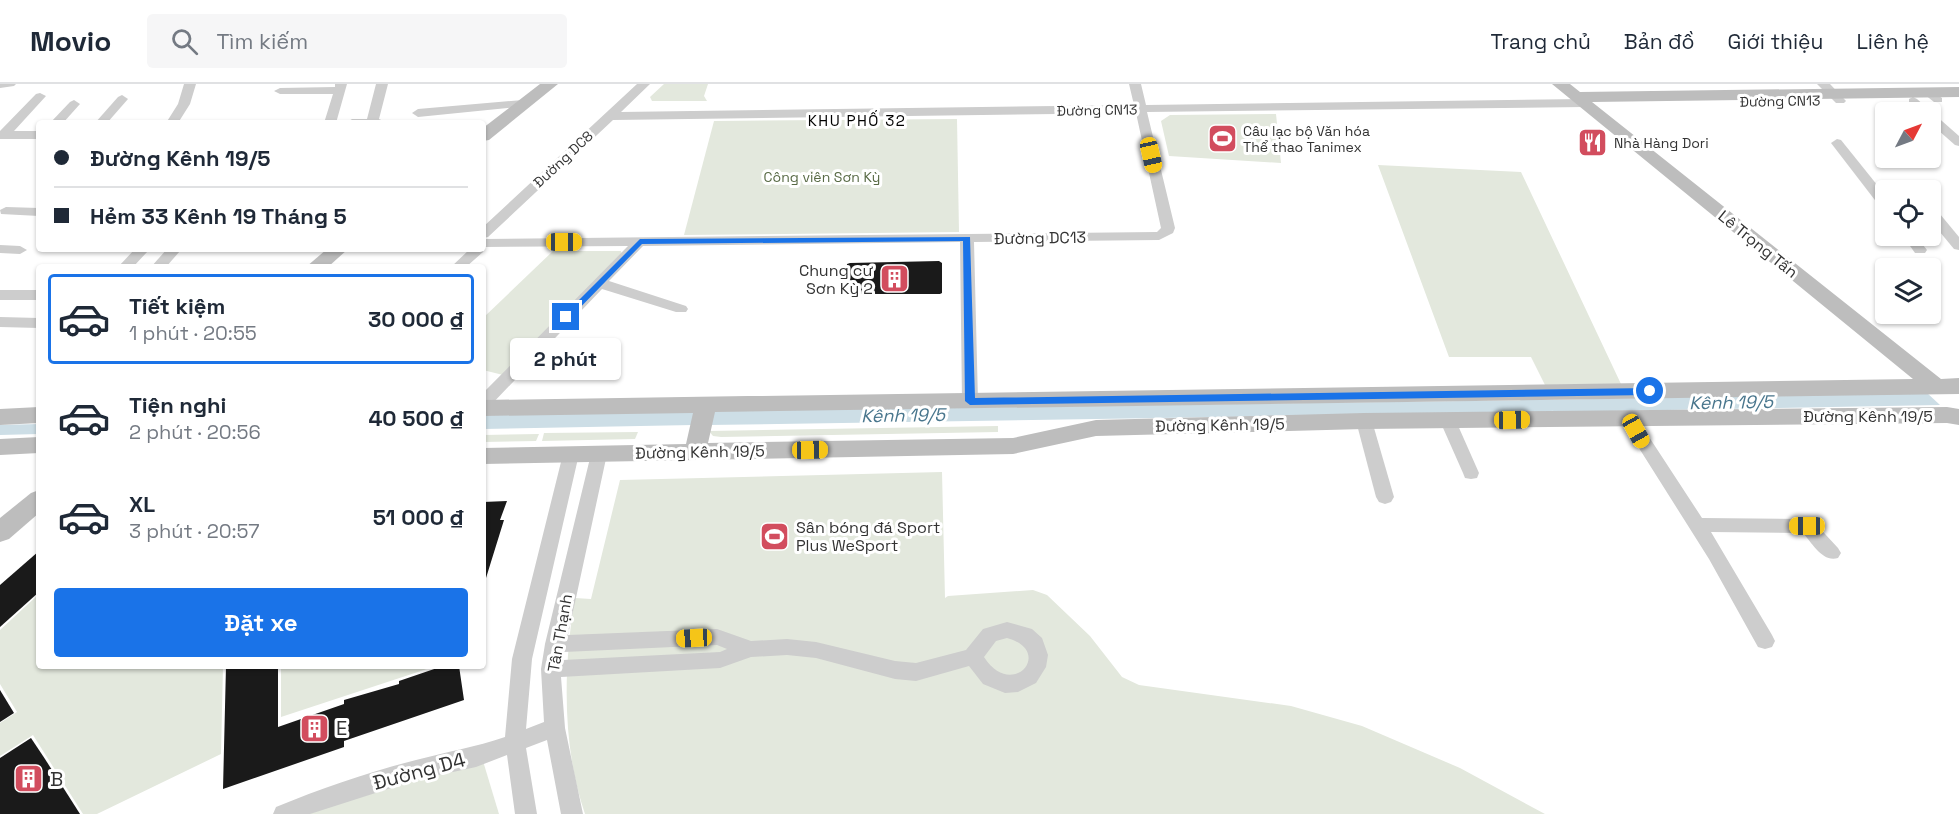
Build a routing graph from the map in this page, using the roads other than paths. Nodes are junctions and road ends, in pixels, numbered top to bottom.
1 (10, 84) edge
2 (190, 84) edge
3 (382, 84) edge
4 (550, 84) edge
5 (644, 84) edge
6 (1135, 84) edge
7 (1560, 84) edge
8 (0, 85) edge
9 (340, 87) edge
10 (279, 91) dead end
11 (1959, 92) edge
12 (1832, 93) edge
13 (40, 96) dead end
14 (1933, 96) junction
15 (1587, 97) edge
16 (122, 99) dead end
17 (1959, 100) edge
18 (1913, 101) joint
19 (74, 104) dead end
20 (523, 104) junction
21 (1140, 106) junction
22 (614, 112) junction
23 (418, 113) dead end
24 (59, 120) edge
25 (104, 120) edge
26 (174, 120) edge
27 (331, 120) edge
28 (377, 120) edge
29 (1941, 126) edge
30 (486, 134) edge
31 (2, 135) edge
32 (36, 135) edge
33 (1959, 142) edge
34 (1837, 143) dead end
35 (1875, 191) edge
36 (6, 211) dead end
37 (36, 212) edge
38 (1941, 230) edge
39 (967, 238) junction
40 (486, 239) edge
41 (640, 242) junction
42 (486, 243) edge
43 (1917, 246) edge
44 (1959, 246) edge
45 (0, 249) edge
46 (20, 250) dead end
47 (1920, 250) dead end
48 (140, 252) edge
49 (171, 252) edge
50 (335, 252) edge
51 (473, 252) edge
52 (128, 264) edge
53 (161, 264) edge
54 (320, 264) edge
55 (461, 264) edge
56 (599, 283) junction
57 (0, 295) edge
58 (36, 295) edge
59 (681, 309) dead end
60 (0, 322) edge
61 (36, 323) edge
62 (1936, 386) junction
63 (1959, 386) edge
64 (486, 400) edge
65 (970, 401) junction
66 (1959, 402) edge
67 (1547, 406) junction
68 (486, 408) edge
69 (703, 414) junction
70 (36, 415) edge
71 (0, 417) edge
72 (1959, 417) edge
73 (1628, 418) junction
74 (1364, 421) junction
75 (1448, 421) junction
76 (36, 445) edge
77 (0, 447) edge
78 (695, 452) junction
79 (571, 454) junction
80 (599, 454) junction
81 (486, 456) edge
82 (1471, 473) dead end
83 (1385, 497) dead end
84 (36, 502) edge
85 (1698, 525) junction
86 (0, 532) edge
87 (1832, 553) dead end
88 (1765, 641) dead end
89 (555, 644) junction
90 (751, 649) junction
91 (973, 656) dead end
92 (551, 669) junction
93 (555, 728) junction
94 (515, 742) junction
95 (284, 814) edge
96 (525, 814) edge
97 (572, 814) edge

1 - 8 street
2 - 26 street
3 - 28 street
4 - 20 street
5 - 22 street, Đường DC8
6 - 21 street
7 - 15 street, Lê Trọng Tấn
9 - 10 street
9 - 27 street
11 - 14 street, Đường CN13
12 - 14 street, Đường CN13
12 - 15 street, Đường CN13
12 - 18 street, Đường CN13
13 - 31 street
14 - 17 street, Đường CN13
14 - 18 street, Đường CN13
15 - 21 street, Đường CN13
15 - 62 street, Lê Trọng Tấn
15 - 63 street, Lê Trọng Tấn
16 - 25 street
19 - 24 street
20 - 23 street
20 - 30 street
21 - 22 street, Đường CN13
21 - 39 street, Đường DC13
22 - 40 street, Đường DC8
29 - 33 street
31 - 32 street
34 - 35 street
36 - 37 street
38 - 44 street
39 - 41 street, Đường DC13
39 - 65 street
41 - 42 street, Đường DC13
41 - 56 street
43 - 47 street
45 - 46 street
48 - 52 street
49 - 53 street
50 - 54 street
51 - 55 street, Đường DC8
56 - 59 street
56 - 64 street
57 - 58 street
60 - 61 street
62 - 63 street, Đường Kênh 19/5
62 - 66 street, Lê Trọng Tấn
62 - 67 street, Đường Kênh 19/5
65 - 67 street, Đường Kênh 19/5
65 - 69 street, Đường Kênh 19/5
67 - 73 street, Đường Kênh 19/5
67 - 75 street, Đường Kênh 19/5
68 - 69 street, Đường Kênh 19/5
69 - 78 street
70 - 71 street
72 - 73 street, Đường Kênh 19/5
73 - 85 street
74 - 75 street, Đường Kênh 19/5
74 - 78 street, Đường Kênh 19/5
74 - 83 street
75 - 82 street
76 - 77 street
78 - 80 street, Đường Kênh 19/5
79 - 80 street, Đường Kênh 19/5
79 - 81 street, Đường Kênh 19/5
79 - 94 street, Tân Thạnh
80 - 89 street, Tân Thạnh
84 - 86 street
85 - 87 street
85 - 88 street
89 - 90 street
89 - 92 street, Tân Thạnh
90 - 91 street
90 - 92 street
92 - 93 street, Tân Thạnh
93 - 94 street, Đường D4
93 - 97 street, Tân Thạnh
94 - 95 street, Đường D4
94 - 96 street, Tân Thạnh

